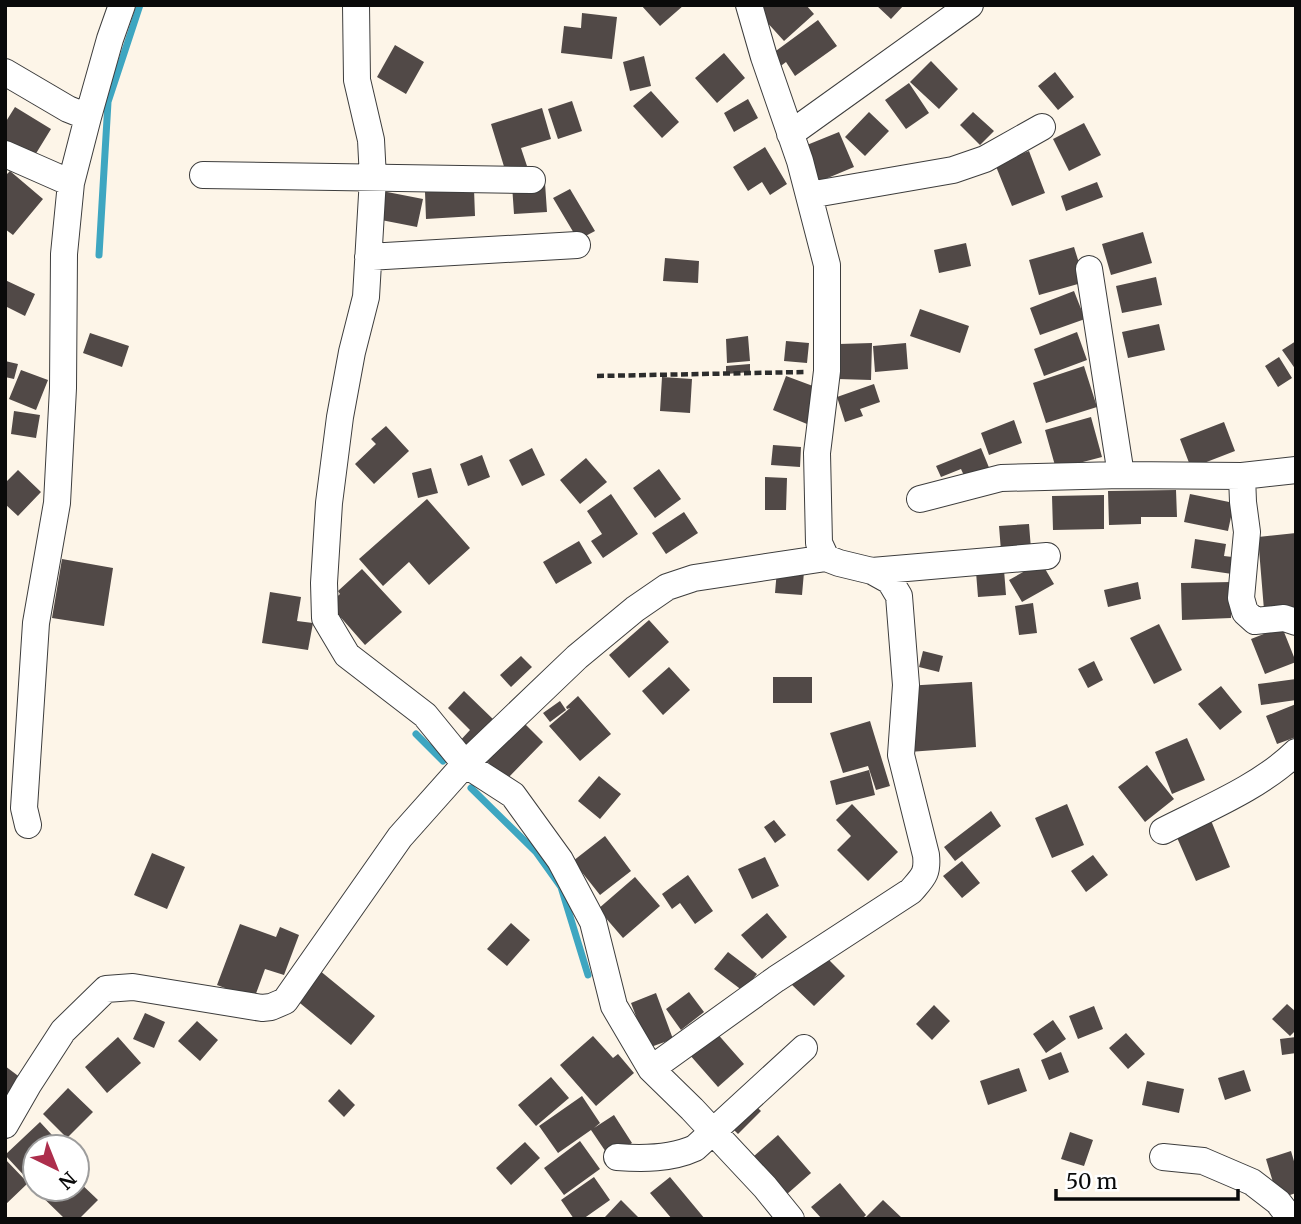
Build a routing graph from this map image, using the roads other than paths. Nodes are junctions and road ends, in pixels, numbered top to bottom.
1 (122, 5) edge
2 (356, 5) edge
3 (749, 5) edge
4 (970, 5) edge
5 (5, 72) edge
6 (88, 117) junction
7 (1042, 127) dead end
8 (790, 134) junction
9 (5, 154) edge
10 (203, 175) dead end
11 (373, 178) junction
12 (532, 180) dead end
13 (71, 183) junction
14 (809, 195) junction
15 (577, 245) dead end
16 (368, 257) junction
17 (1089, 269) dead end
18 (1296, 470) edge
19 (1121, 475) junction
20 (1242, 476) junction
21 (920, 499) dead end
22 (1047, 556) dead end
23 (826, 558) junction
24 (872, 571) junction
25 (1296, 622) edge
26 (1296, 752) edge
27 (465, 764) junction
28 (28, 825) dead end
29 (1163, 831) dead end
30 (804, 1048) dead end
31 (651, 1069) junction
32 (5, 1125) edge
33 (713, 1131) junction
34 (617, 1157) dead end
35 (1163, 1157) dead end
36 (791, 1219) edge
37 (1289, 1219) edge

1 - 6 street
2 - 11 street
3 - 8 street
4 - 8 street
5 - 6 street
6 - 13 street
7 - 14 street
8 - 14 street
9 - 13 street
10 - 11 street
11 - 12 street
11 - 16 street
13 - 28 street
14 - 23 street
15 - 16 street
16 - 27 street
17 - 19 street
18 - 20 street
19 - 20 street
19 - 21 street
20 - 25 street
22 - 24 street
23 - 24 street
23 - 27 street
24 - 31 street
26 - 29 street
27 - 31 street
27 - 32 street
30 - 33 street
31 - 33 street
33 - 34 street
33 - 36 street
35 - 37 street

